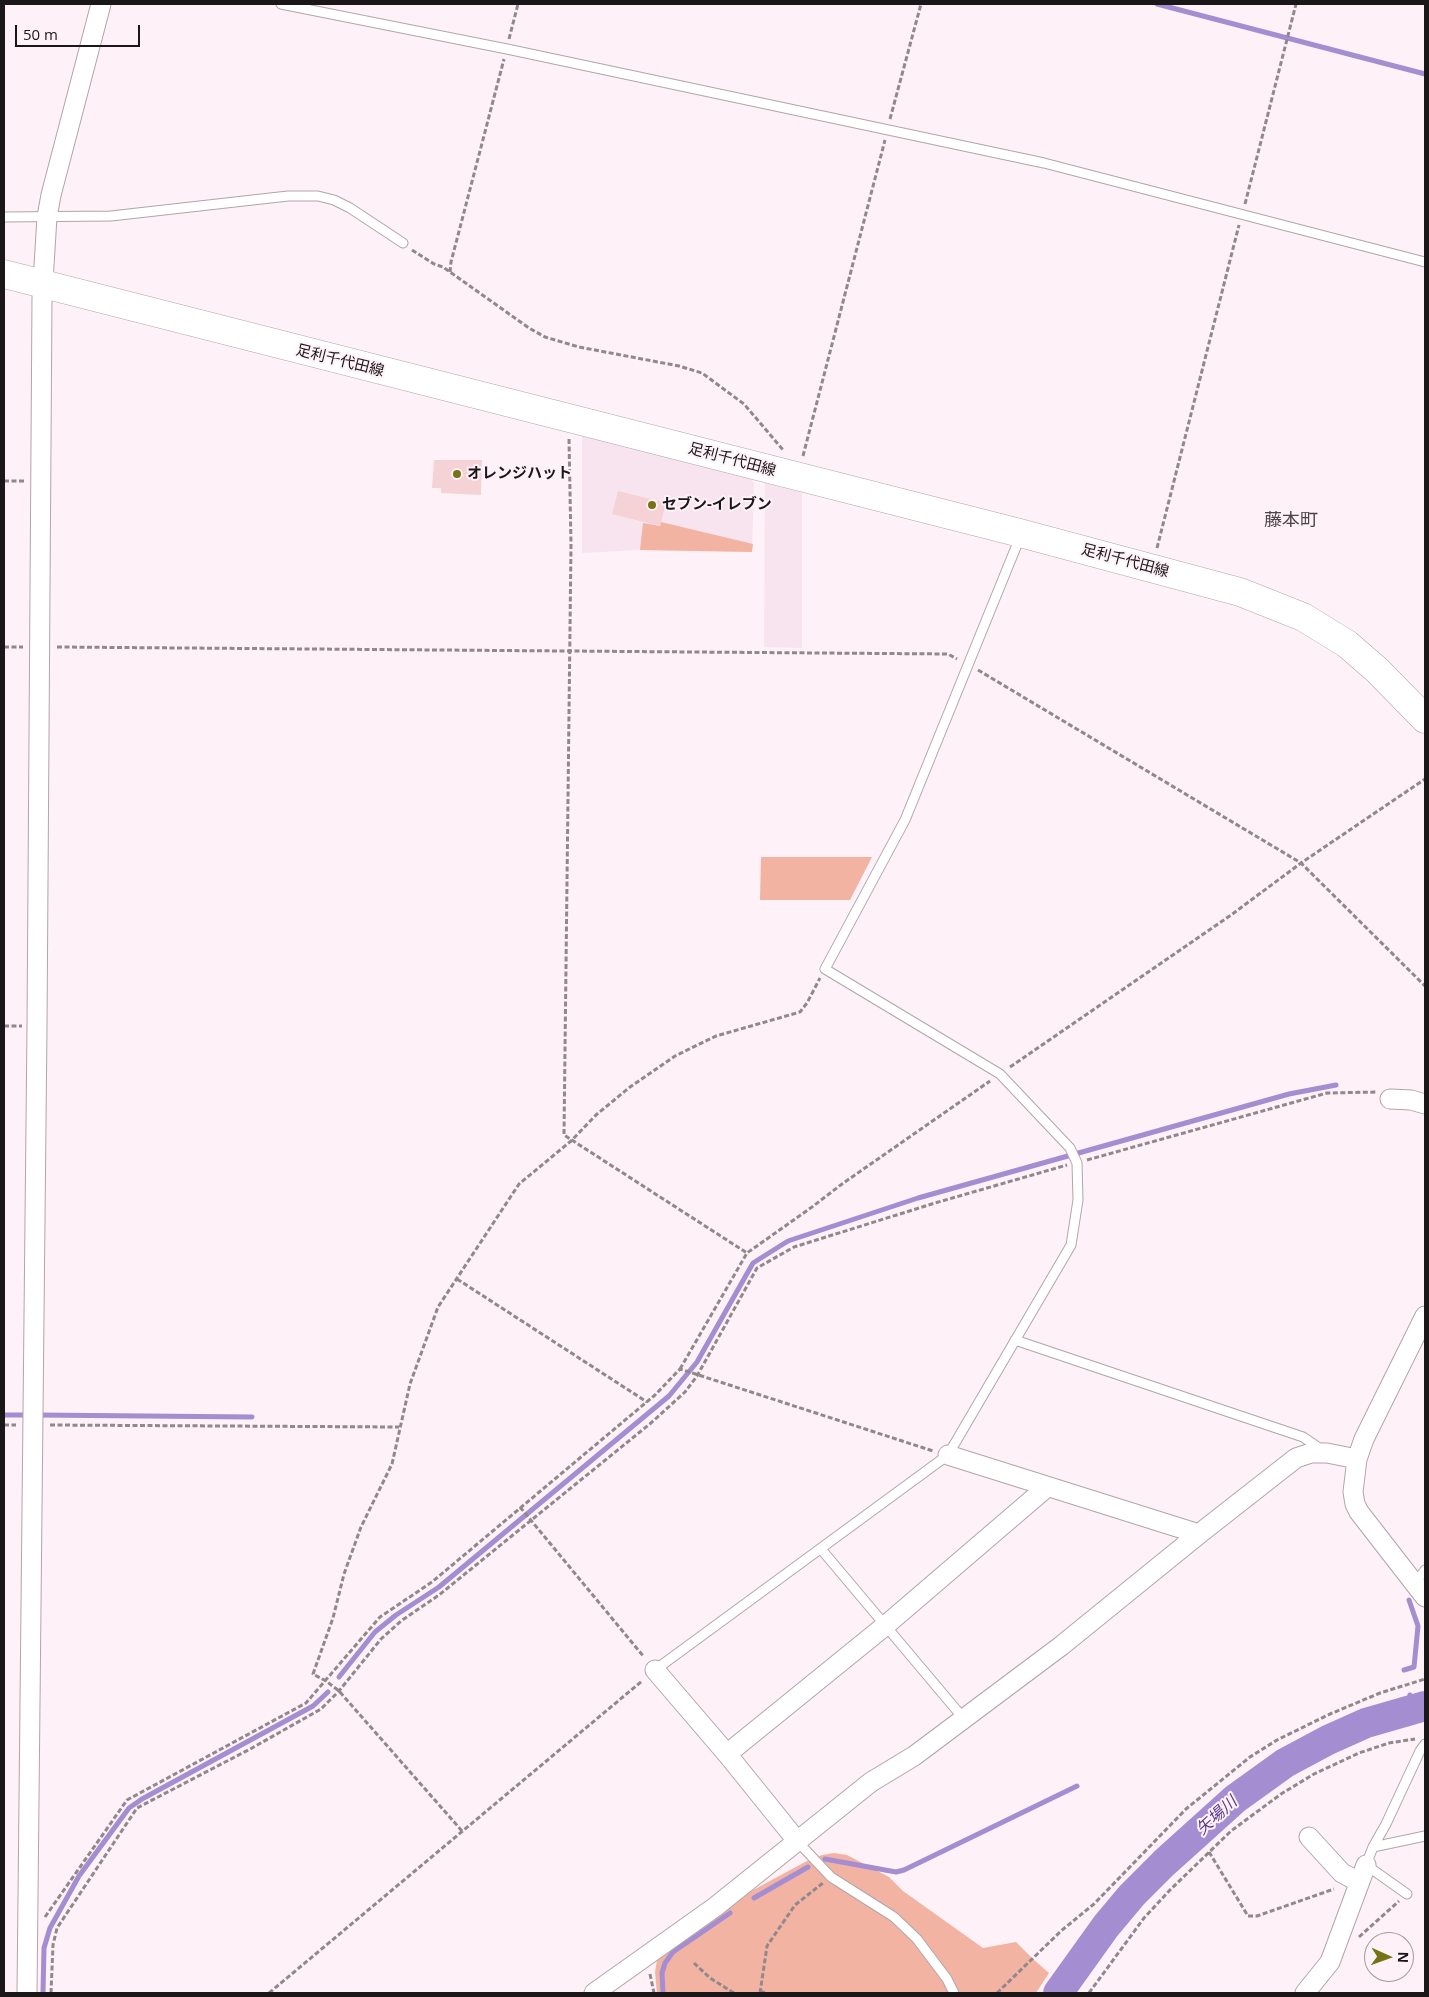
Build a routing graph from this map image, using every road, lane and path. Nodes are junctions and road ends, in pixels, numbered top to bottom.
1 (101, 4) edge
2 (281, 4) edge
3 (518, 4) edge
4 (920, 4) edge
5 (1296, 4) edge
6 (507, 49) junction
7 (888, 129) junction
8 (1242, 215) junction
9 (4, 217) edge
10 (47, 217) junction
11 (403, 244) joint
12 (1425, 262) edge
13 (450, 272) junction
14 (4, 274) edge
15 (43, 285) junction
16 (572, 419) junction
17 (784, 452) dead end
18 (798, 477) junction
19 (1020, 534) junction
20 (1152, 568) junction
21 (39, 647) junction
22 (570, 652) junction
23 (969, 664) junction
24 (1425, 719) edge
25 (1425, 779) edge
26 (1301, 863) junction
27 (825, 969) junction
28 (1425, 986) edge
29 (1000, 1074) junction
30 (1390, 1099) joint
31 (1425, 1104) edge
32 (571, 1141) junction
33 (1077, 1163) junction
34 (747, 1253) junction
35 (457, 1279) junction
36 (1425, 1316) edge
37 (1015, 1340) junction
38 (680, 1369) junction
39 (697, 1376) junction
40 (647, 1402) junction
41 (33, 1425) junction
42 (399, 1427) junction
43 (1327, 1453) junction
44 (948, 1455) junction
45 (1357, 1459) junction
46 (1047, 1487) junction
47 (520, 1507) junction
48 (530, 1520) junction
49 (1198, 1534) junction
50 (821, 1549) junction
51 (1422, 1583) edge
52 (886, 1625) junction
53 (655, 1670) junction
54 (1425, 1679) edge
55 (326, 1681) junction
56 (339, 1691) junction
57 (964, 1719) junction
58 (1416, 1739) dead end
59 (1425, 1744) edge
60 (727, 1754) junction
61 (462, 1832) junction
62 (1425, 1836) edge
63 (1309, 1837) dead end
64 (798, 1842) junction
65 (1373, 1847) junction
66 (1209, 1852) junction
67 (1362, 1874) junction
68 (831, 1877) junction
69 (1407, 1894) joint
70 (1354, 1941) dead end
71 (28, 1942) junction
72 (694, 1963) dead end
73 (760, 1992) edge
74 (27, 1993) edge
75 (51, 1993) edge
76 (269, 1993) edge
77 (594, 1993) edge
78 (734, 1993) edge
79 (765, 1993) edge
80 (954, 1993) edge
81 (997, 1993) edge
82 (1089, 1993) edge
83 (1305, 1993) edge

1 - 10 street
2 - 6 lane
3 - 6 path
4 - 7 path
5 - 8 path
6 - 7 lane
6 - 13 path
7 - 8 lane
7 - 18 path
8 - 12 lane
8 - 20 path
9 - 10 lane
10 - 11 lane
10 - 15 street
11 - 13 path
13 - 17 path
14 - 15 main road, 足利千代田線
15 - 16 main road, 足利千代田線
15 - 21 street
16 - 18 main road, 足利千代田線
16 - 22 path
18 - 19 main road, 足利千代田線
19 - 20 main road, 足利千代田線
19 - 23 lane
20 - 24 main road, 足利千代田線
21 - 22 path
21 - 41 street
22 - 23 path
22 - 32 path
23 - 26 path
23 - 27 lane
25 - 26 path
26 - 28 path
26 - 29 path
27 - 29 lane
27 - 32 path
29 - 33 lane
29 - 34 path
30 - 31 street
30 - 33 path
32 - 34 path
32 - 35 path
33 - 37 lane
33 - 39 path
34 - 38 path
35 - 40 path
35 - 42 path
36 - 45 street
37 - 43 lane
37 - 44 lane
38 - 39 path
38 - 40 path
39 - 44 path
39 - 48 path
40 - 47 path
41 - 42 path
41 - 71 street
42 - 55 path
43 - 45 street
43 - 49 street
44 - 46 street
44 - 50 lane
45 - 51 street
46 - 49 street
46 - 52 street
47 - 48 path
47 - 55 path
48 - 53 path
48 - 56 path
49 - 57 street
50 - 52 lane
50 - 53 lane
52 - 57 lane
52 - 60 street
53 - 60 street
53 - 61 path
54 - 81 path
55 - 56 path
55 - 71 path
56 - 61 path
56 - 75 path
57 - 64 street
58 - 66 path
59 - 65 lane
60 - 64 street
61 - 76 path
62 - 65 lane
63 - 67 street
64 - 68 lane
64 - 77 street
65 - 67 lane
66 - 67 path
66 - 82 path
67 - 69 lane
67 - 83 street
68 - 73 path
68 - 80 lane
69 - 70 path
71 - 74 street
72 - 78 path
73 - 79 path

